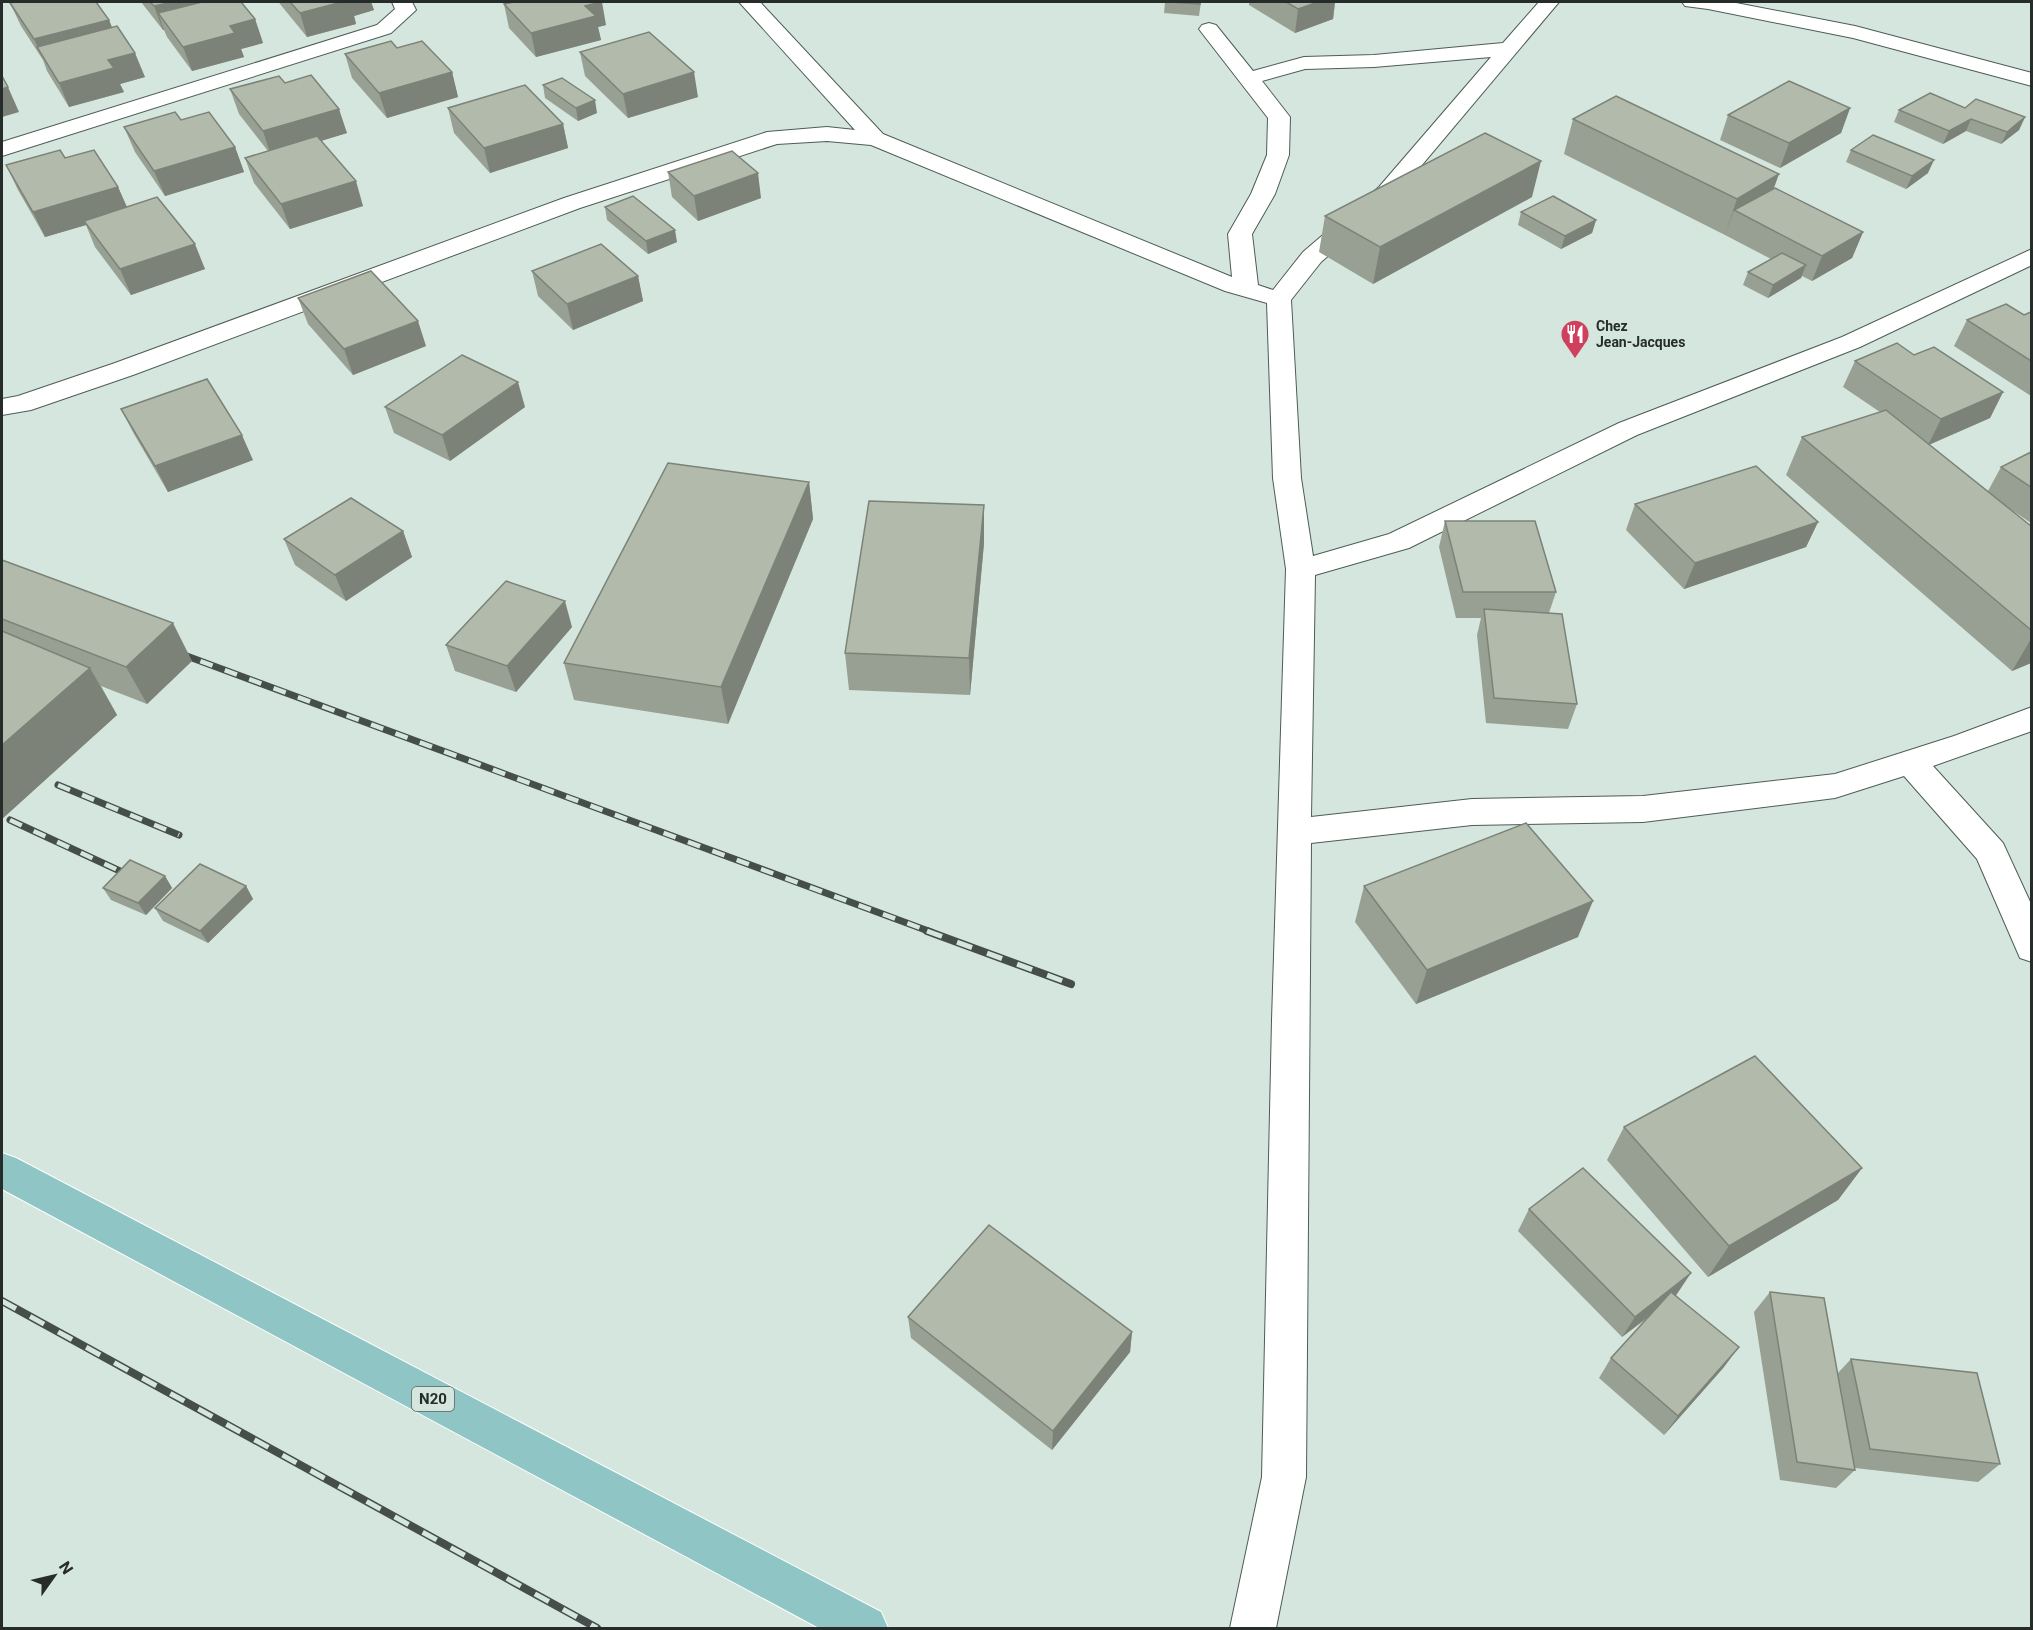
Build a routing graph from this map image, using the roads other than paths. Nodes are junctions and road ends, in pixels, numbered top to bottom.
1 (402, 2) edge
2 (749, 2) edge
3 (1549, 2) edge
4 (1692, 2) edge
5 (1209, 29) dead end
6 (1509, 49) junction
7 (1247, 79) junction
8 (2031, 80) edge
9 (875, 139) junction
10 (2, 149) edge
11 (2031, 256) edge
12 (1246, 289) junction
13 (1279, 299) junction
14 (2, 407) edge
15 (1301, 569) junction
16 (2031, 718) edge
17 (1910, 762) junction
18 (1295, 832) junction
19 (2031, 948) edge
20 (2, 1170) edge
21 (865, 1629) edge
22 (1253, 1629) edge

1 - 10 street
2 - 9 street
3 - 6 street
4 - 8 street
5 - 7 street
6 - 7 street
6 - 13 street
7 - 12 street
9 - 12 street
9 - 14 street
11 - 15 street
12 - 13 street
13 - 15 street
15 - 18 street
16 - 17 street
17 - 18 street
17 - 19 street
18 - 22 street
20 - 21 main road, N20

